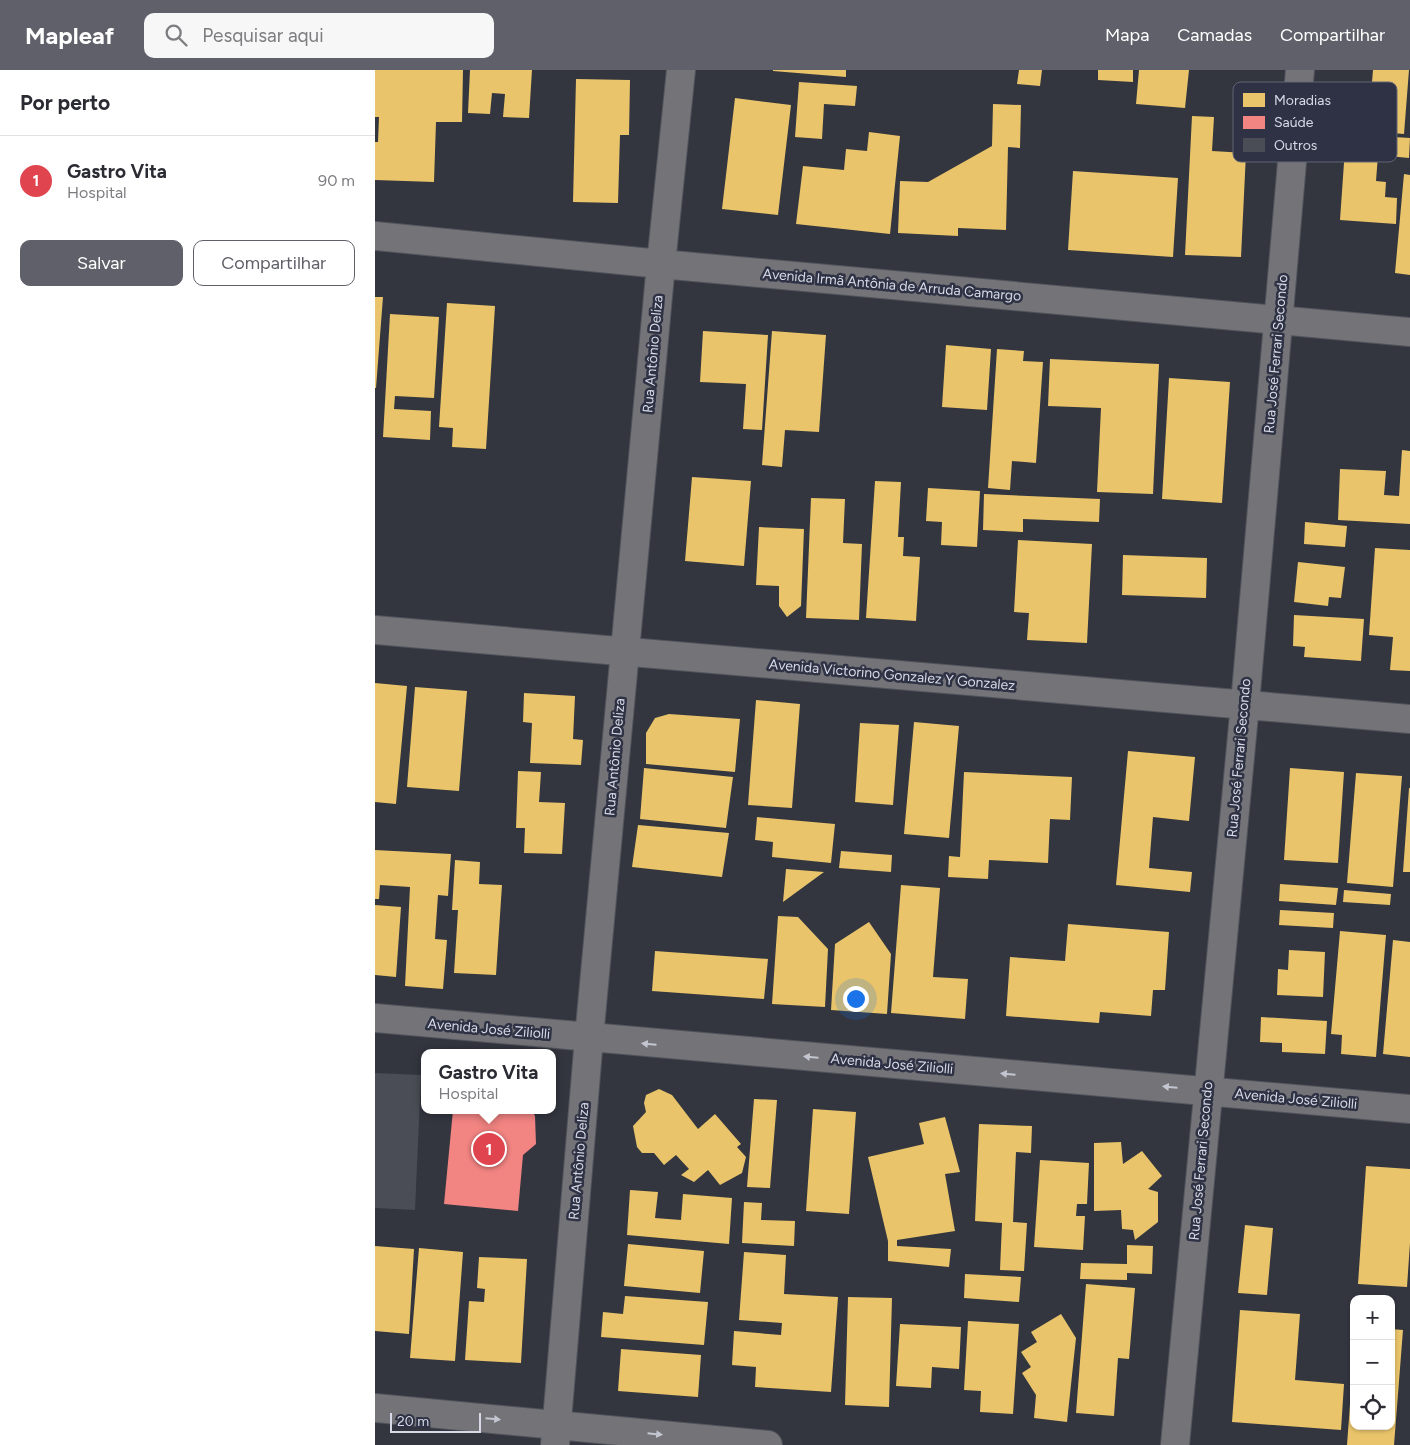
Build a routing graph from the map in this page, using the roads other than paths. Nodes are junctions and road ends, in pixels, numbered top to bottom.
1 (681, 70) edge
2 (1292, 162) edge
3 (375, 236) edge
4 (661, 264) junction
5 (1279, 319) junction
6 (1410, 332) edge
7 (375, 630) edge
8 (625, 653) junction
9 (1245, 704) junction
10 (1410, 719) edge
11 (375, 1018) edge
12 (589, 1038) junction
13 (1208, 1090) junction
14 (1410, 1110) edge
15 (375, 1408) edge
16 (556, 1435) edge
17 (768, 1445) edge
18 (1175, 1445) edge

1 - 4 street, Rua Antônio Deliza
2 - 5 street, Rua José Ferrari Secondo
3 - 4 street, Avenida Irmã Antônia de Arruda Camargo
4 - 5 street, Avenida Irmã Antônia de Arruda Camargo
4 - 8 street, Rua Antônio Deliza
5 - 6 street, Avenida Irmã Antônia de Arruda Camargo
5 - 9 street, Rua José Ferrari Secondo
7 - 8 street, Avenida Victorino Gonzalez Y Gonzalez
8 - 9 street, Avenida Victorino Gonzalez Y Gonzalez
8 - 12 street, Rua Antônio Deliza
9 - 10 street, Avenida Victorino Gonzalez Y Gonzalez
9 - 13 street, Rua José Ferrari Secondo
11 - 12 street, Avenida José Ziliolli
13 -> 12 street, Avenida José Ziliolli
12 - 16 street, Rua Antônio Deliza
13 - 14 street, Avenida José Ziliolli
13 - 18 street, Rua José Ferrari Secondo
15 -> 16 street
16 -> 17 street

